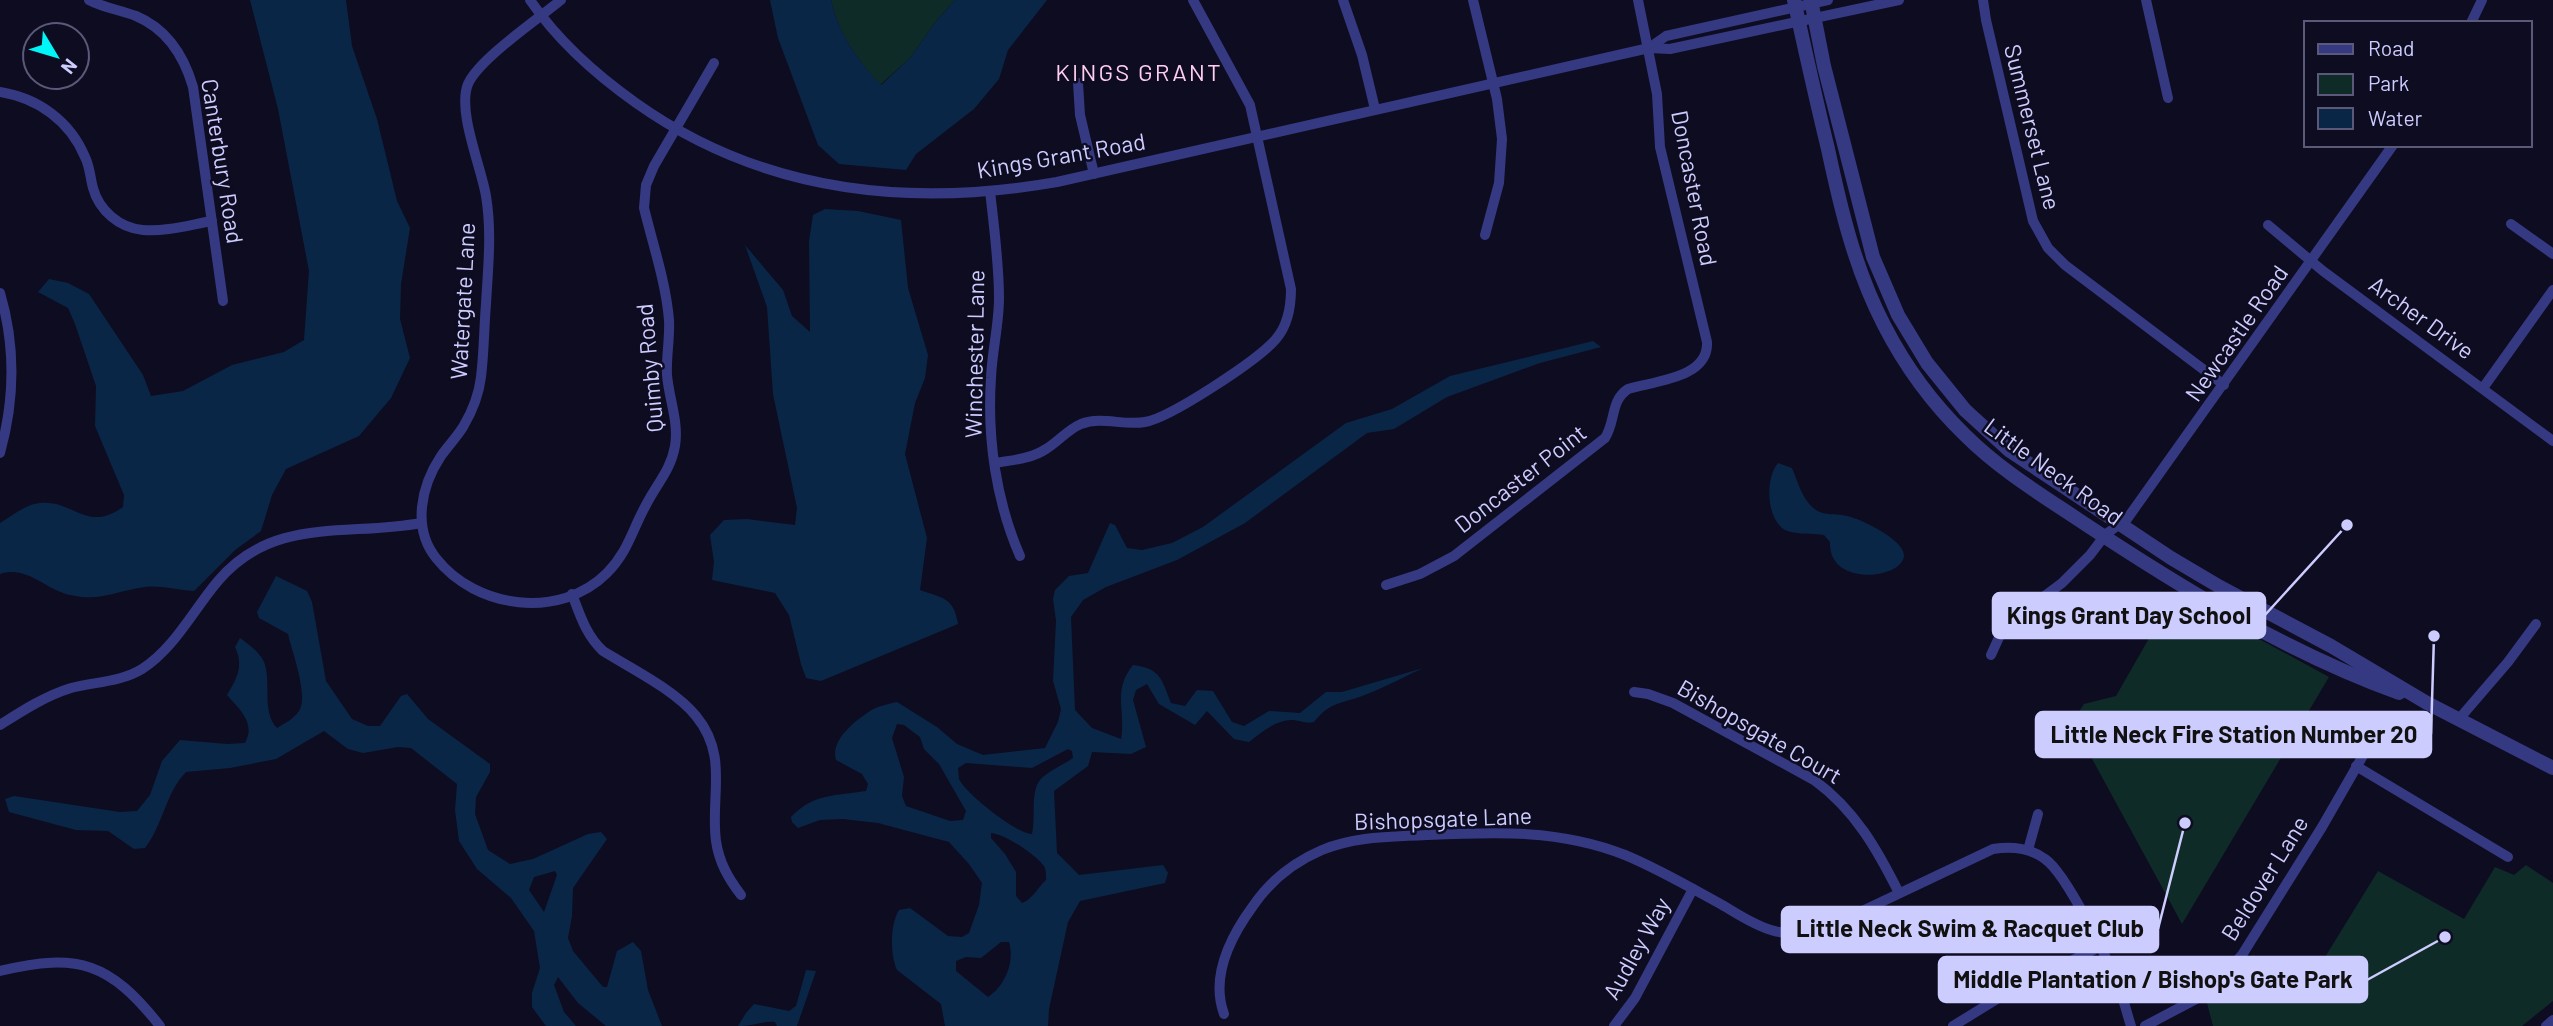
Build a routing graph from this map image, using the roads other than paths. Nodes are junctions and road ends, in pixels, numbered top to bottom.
1 (89, 0) edge
2 (530, 0) edge
3 (561, 0) edge
4 (1194, 0) edge
5 (1343, 0) edge
6 (1473, 0) edge
7 (1638, 0) edge
8 (1828, 0) edge
9 (1899, 0) edge
10 (1983, 0) edge
11 (2146, 0) edge
12 (2482, 0) edge
13 (1794, 3) edge
14 (1813, 7) edge
15 (541, 16) junction
16 (2472, 21) edge
17 (1799, 22) junction
18 (1649, 48) junction
19 (714, 63) dead end
20 (1492, 82) junction
21 (1077, 83) dead end
22 (0, 92) edge
23 (2168, 98) dead end
24 (1375, 109) junction
25 (676, 130) junction
26 (1256, 136) junction
27 (2392, 147) edge
28 (1094, 174) junction
29 (990, 191) junction
30 (212, 221) junction
31 (2511, 224) dead end
32 (2268, 225) dead end
33 (1485, 235) dead end
34 (2553, 254) edge
35 (2312, 261) junction
36 (2553, 290) edge
37 (0, 293) edge
38 (1695, 294) joint
39 (223, 301) dead end
40 (5, 341) edge
41 (2224, 385) junction
42 (2483, 388) junction
43 (2553, 441) edge
44 (0, 453) edge
45 (995, 463) junction
46 (421, 523) junction
47 (2120, 525) junction
48 (2104, 536) junction
49 (1020, 556) dead end
50 (1386, 584) dead end
51 (572, 594) junction
52 (2536, 624) dead end
53 (2331, 646) junction
54 (1991, 655) dead end
55 (2322, 660) junction
56 (1634, 692) dead end
57 (2427, 703) junction
58 (2384, 719) dead end
59 (2459, 719) junction
60 (0, 725) edge
61 (2357, 766) junction
62 (2553, 768) edge
63 (2038, 814) dead end
64 (2028, 850) junction
65 (2508, 857) dead end
66 (1693, 889) junction
67 (1899, 893) junction
68 (741, 895) dead end
69 (2099, 947) junction
70 (0, 971) edge
71 (1224, 1014) dead end
72 (2553, 1020) edge
73 (160, 1026) edge
74 (1614, 1026) edge
75 (1953, 1026) edge
76 (2130, 1026) edge
77 (2145, 1026) edge
78 (2546, 1026) edge

1 - 30 street, Canterbury Road
2 - 15 street, Kings Grant Road
3 - 15 street, Watergate Lane
4 - 26 street
5 - 24 street
6 - 20 street
7 - 18 street, Doncaster Road
8 - 14 street, Kings Grant Road
9 - 14 street, Kings Grant Road
10 - 41 street, Summerset Lane
11 - 23 street
12 - 16 street
13 - 14 street, Kings Grant Road
13 - 17 street, Little Neck Road
13 - 18 street, Kings Grant Road
14 - 17 street, Kings Grant Road
14 - 47 street, Little Neck Road
15 - 25 street, Kings Grant Road
15 - 46 street, Watergate Lane
17 - 18 street, Kings Grant Road
17 - 48 street, Little Neck Road
18 - 20 street, Kings Grant Road
18 - 38 street, Doncaster Road
19 - 25 street, Quimby Road
20 - 24 street, Kings Grant Road
20 - 33 street
21 - 28 street
22 - 30 street
24 - 26 street, Kings Grant Road
25 - 29 street, Kings Grant Road
25 - 51 street, Quimby Road
26 - 28 street, Kings Grant Road
26 - 45 street
27 - 35 street, Newcastle Road
28 - 29 street, Kings Grant Road
29 - 45 street, Winchester Lane
30 - 39 street, Canterbury Road
31 - 34 street
32 - 35 street, Archer Drive
35 - 41 street, Newcastle Road
35 - 42 street, Archer Drive
36 - 42 street
37 - 40 street
38 - 50 street, Doncaster Point
40 - 44 street
41 - 47 street, Newcastle Road
42 - 43 street, Archer Drive
45 - 49 street, Winchester Lane
46 - 51 street, Quimby Road
46 - 60 street
47 - 48 street, Newcastle Road
47 - 53 street, Little Neck Road
48 - 54 street, Newcastle Road
48 - 55 street, Little Neck Road
51 - 68 street
52 - 59 street
53 - 55 street
53 - 57 street, Little Neck Road
55 - 57 street, Little Neck Road
56 - 67 street, Bishopsgate Court
57 - 59 street, Little Neck Road
58 - 61 street, Beldover Lane
59 - 62 street, Little Neck Road
61 - 65 street
61 - 77 street, Beldover Lane
63 - 64 street
64 - 67 street, Bishopsgate Lane
64 - 69 street
66 - 67 street, Bishopsgate Lane
66 - 71 street, Bishopsgate Lane
66 - 74 street, Audley Way
69 - 75 street
69 - 76 street
70 - 73 street
72 - 78 street

